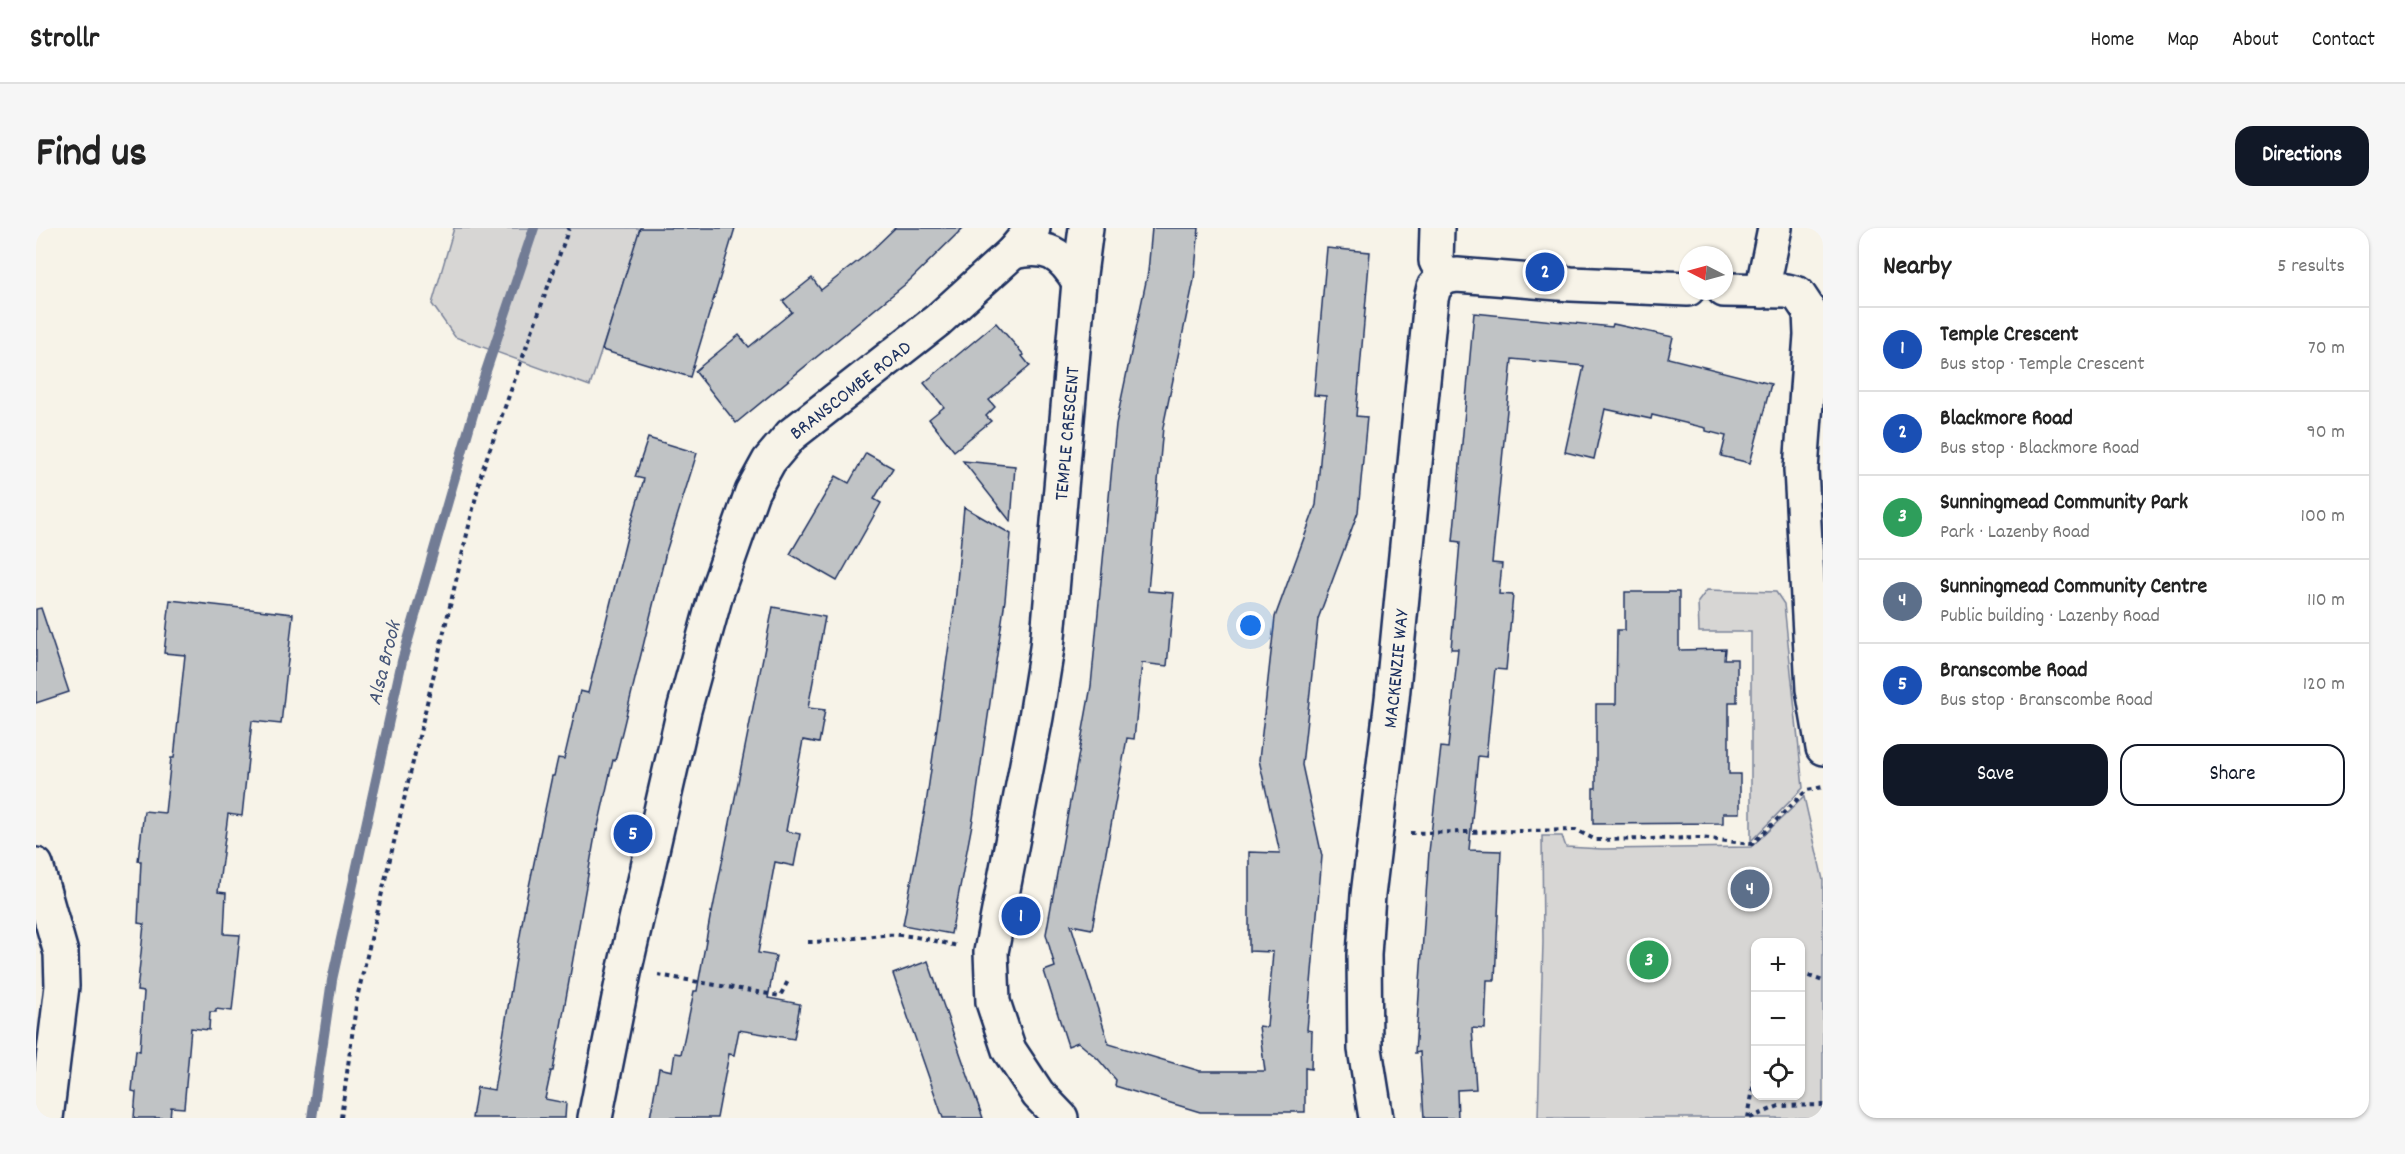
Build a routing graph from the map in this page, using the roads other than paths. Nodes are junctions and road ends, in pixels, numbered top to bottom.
1 (1086, 228) edge
2 (1437, 228) edge
3 (1775, 228) edge
4 (1023, 240) edge
5 (1445, 277) junction
6 (1078, 282) junction
7 (1679, 289) edge
8 (1733, 290) edge
9 (1762, 291) junction
10 (1813, 296) edge
11 (1823, 748) edge
12 (36, 865) edge
13 (46, 1118) edge
14 (595, 1118) edge
15 (1061, 1118) edge
16 (1376, 1118) edge

1 - 6 street, TEMPLE CRESCENT
2 - 5 street
3 - 9 street
4 - 6 street, BRANSCOMBE ROAD
4 - 14 street, BRANSCOMBE ROAD
5 - 7 street
5 - 16 street, MACKENZIE WAY
6 - 15 street, TEMPLE CRESCENT
8 - 9 street
9 - 10 street
10 - 11 street
12 - 13 street

